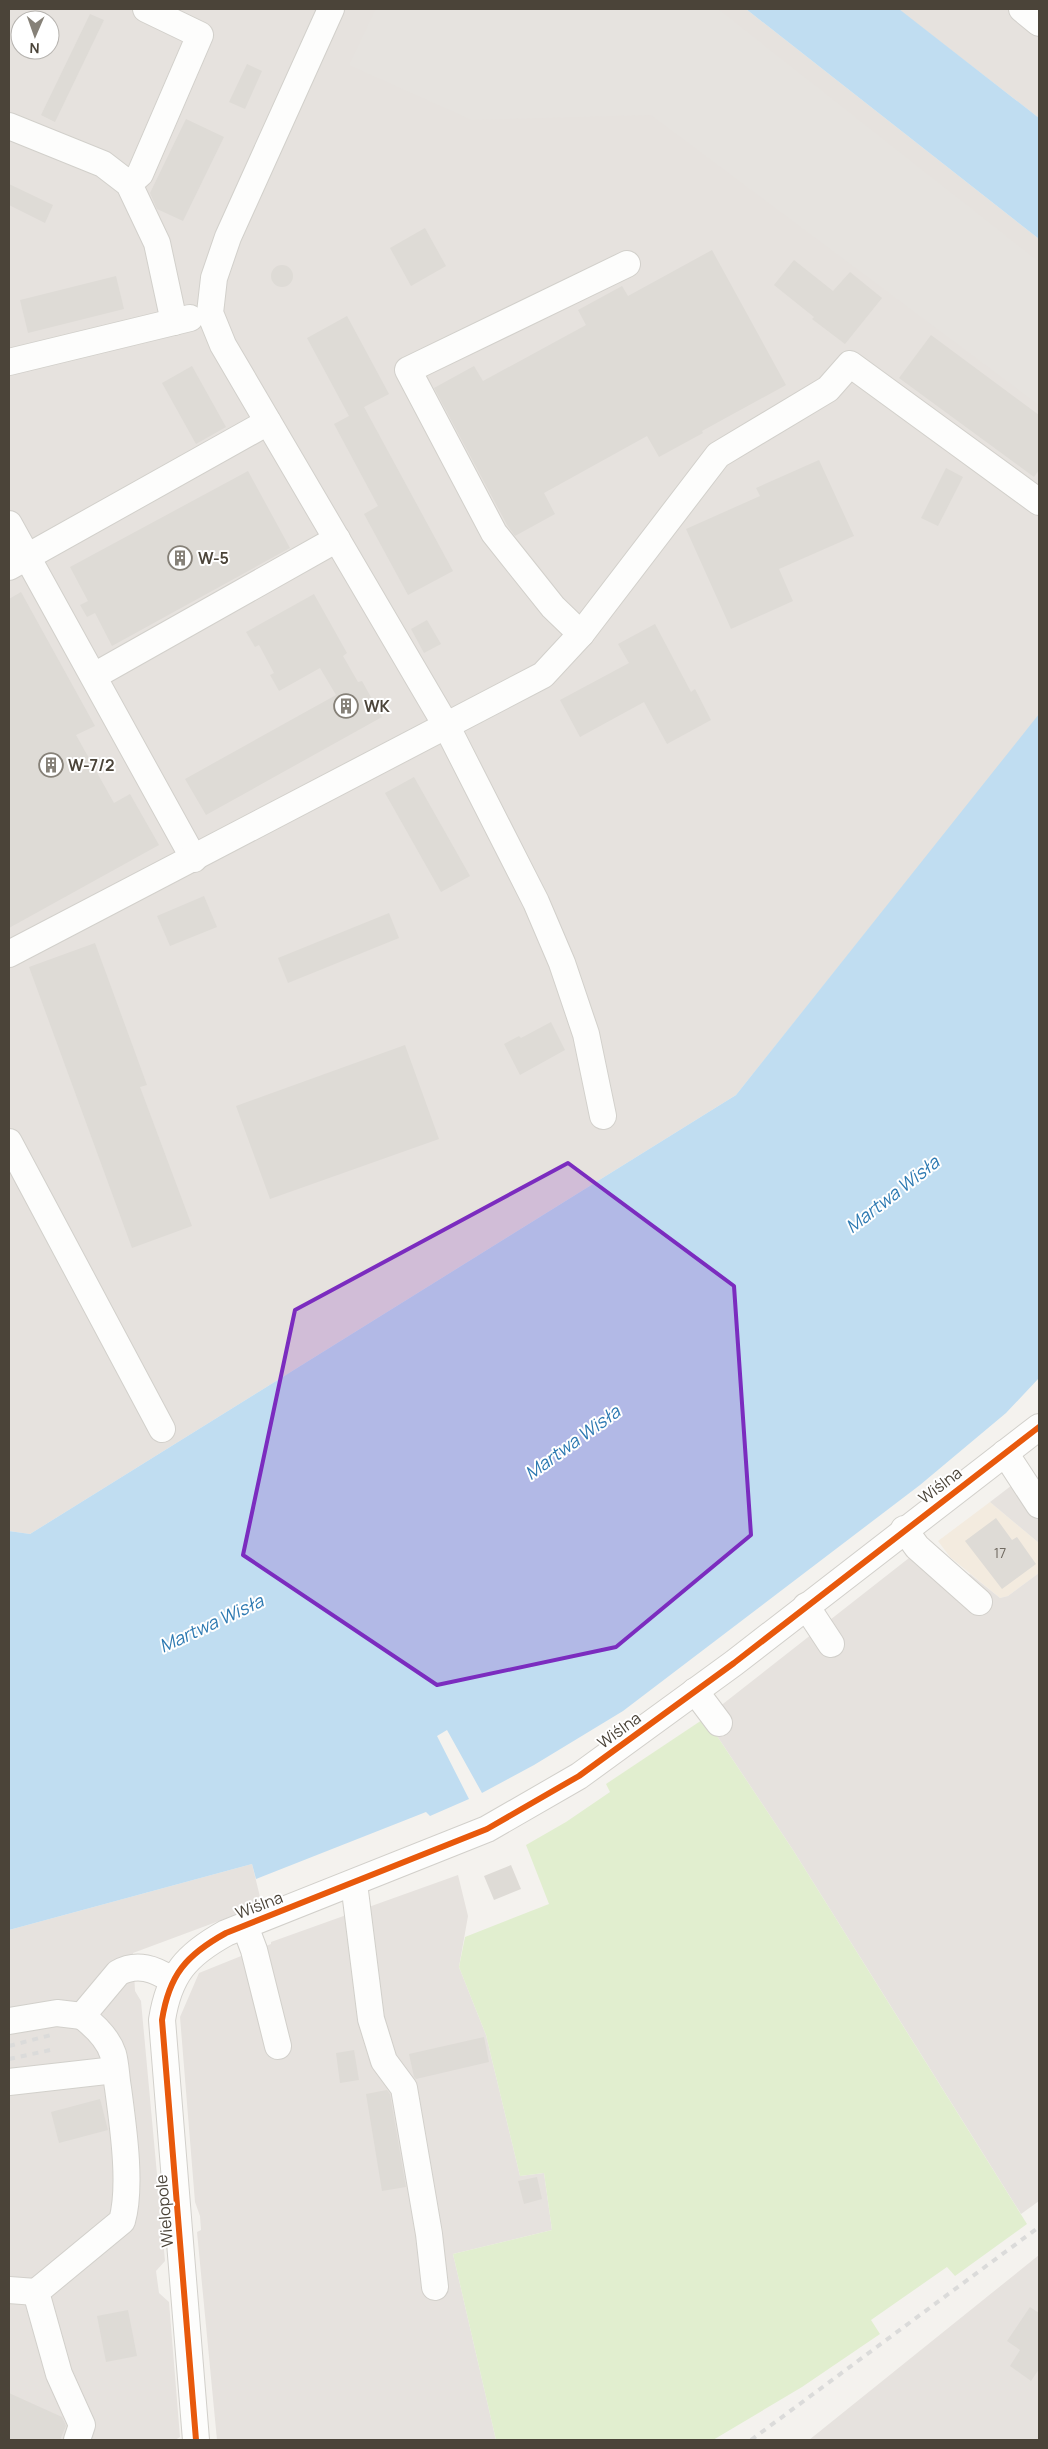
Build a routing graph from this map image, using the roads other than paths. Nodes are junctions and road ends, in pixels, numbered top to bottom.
1 (146, 9) edge
2 (331, 9) edge
3 (1022, 9) edge
4 (1039, 23) edge
5 (9, 126) edge
6 (128, 184) junction
7 (627, 264) dead end
8 (210, 313) junction
9 (174, 322) junction
10 (9, 362) edge
11 (268, 422) junction
12 (1039, 502) edge
13 (9, 524) edge
14 (337, 539) junction
15 (18, 561) edge
16 (581, 634) junction
17 (94, 676) junction
18 (447, 727) junction
19 (194, 859) junction
20 (9, 954) edge
21 (603, 1116) dead end
22 (9, 1142) edge
23 (1039, 1427) edge
24 (162, 1429) dead end
25 (1005, 1453) junction
26 (1039, 1505) edge
27 (904, 1529) junction
28 (980, 1602) dead end
29 (806, 1606) junction
30 (831, 1644) dead end
31 (695, 1691) junction
32 (719, 1723) dead end
33 (354, 1883) junction
34 (245, 1926) junction
35 (172, 1980) junction
36 (82, 2016) junction
37 (9, 2021) edge
38 (278, 2046) dead end
39 (115, 2070) junction
40 (9, 2082) edge
41 (435, 2287) dead end
42 (9, 2290) edge
43 (36, 2292) junction
44 (77, 2440) edge
45 (196, 2440) edge

1 - 6 street
2 - 8 street
3 - 4 street
5 - 6 street
6 - 9 street
7 - 16 street
8 - 9 street
8 - 11 street
9 - 10 street
11 - 14 street
11 - 15 street
12 - 16 street
13 - 15 street
14 - 17 street
14 - 18 street
15 - 17 street
16 - 18 street
17 - 19 street
18 - 19 street
18 - 21 street
19 - 20 street
22 - 24 street
23 - 25 street, Wiślna
25 - 26 street
25 - 27 street, Wiślna
27 - 28 street
27 - 29 street, Wiślna
29 - 30 street
29 - 31 street, Wiślna
31 - 32 street
31 - 33 street, Wiślna
33 - 34 street, Wiślna
33 - 41 street
34 - 35 street, Wiślna
34 - 38 street
35 - 36 street
35 - 45 street, Wielopole
36 - 37 street
36 - 39 street
39 - 40 street
39 - 43 street
42 - 43 street
43 - 44 street

